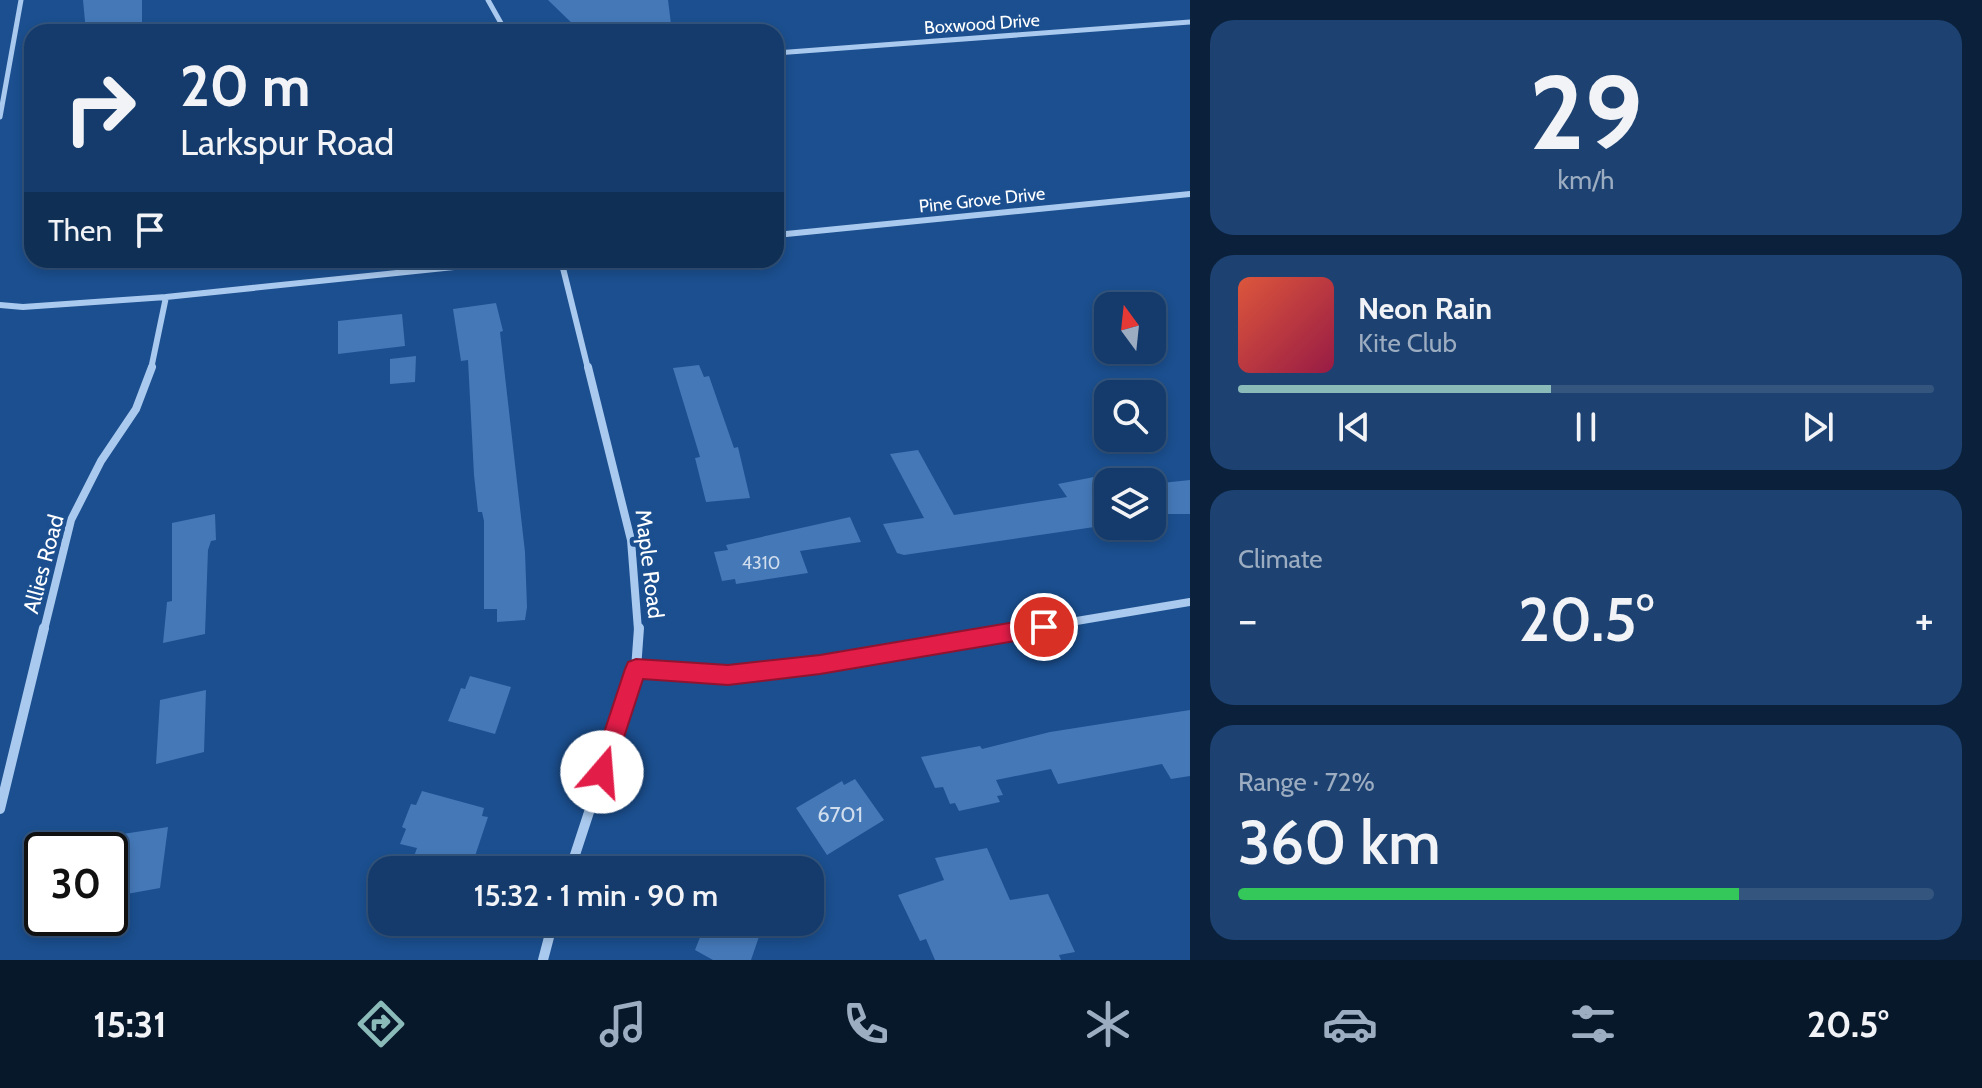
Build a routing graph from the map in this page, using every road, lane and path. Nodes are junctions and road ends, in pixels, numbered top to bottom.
1 (21, 0) edge
2 (488, 0) edge
3 (1190, 22) edge
4 (502, 24) edge
5 (784, 52) edge
6 (0, 117) edge
7 (1190, 194) edge
8 (784, 234) edge
9 (444, 268) edge
10 (563, 268) edge
11 (166, 297) junction
12 (0, 305) edge
13 (1190, 602) edge
14 (636, 669) junction
15 (0, 809) edge
16 (575, 856) edge
17 (549, 936) edge
18 (543, 960) edge

1 - 6 street
2 - 4 street
3 - 5 street, Boxwood Drive
7 - 8 street, Pine Grove Drive
9 - 11 street
10 - 14 street, Maple Road
11 - 12 street
11 - 15 street, Allies Road
13 - 14 street
14 - 16 street, Maple Road
17 - 18 street

